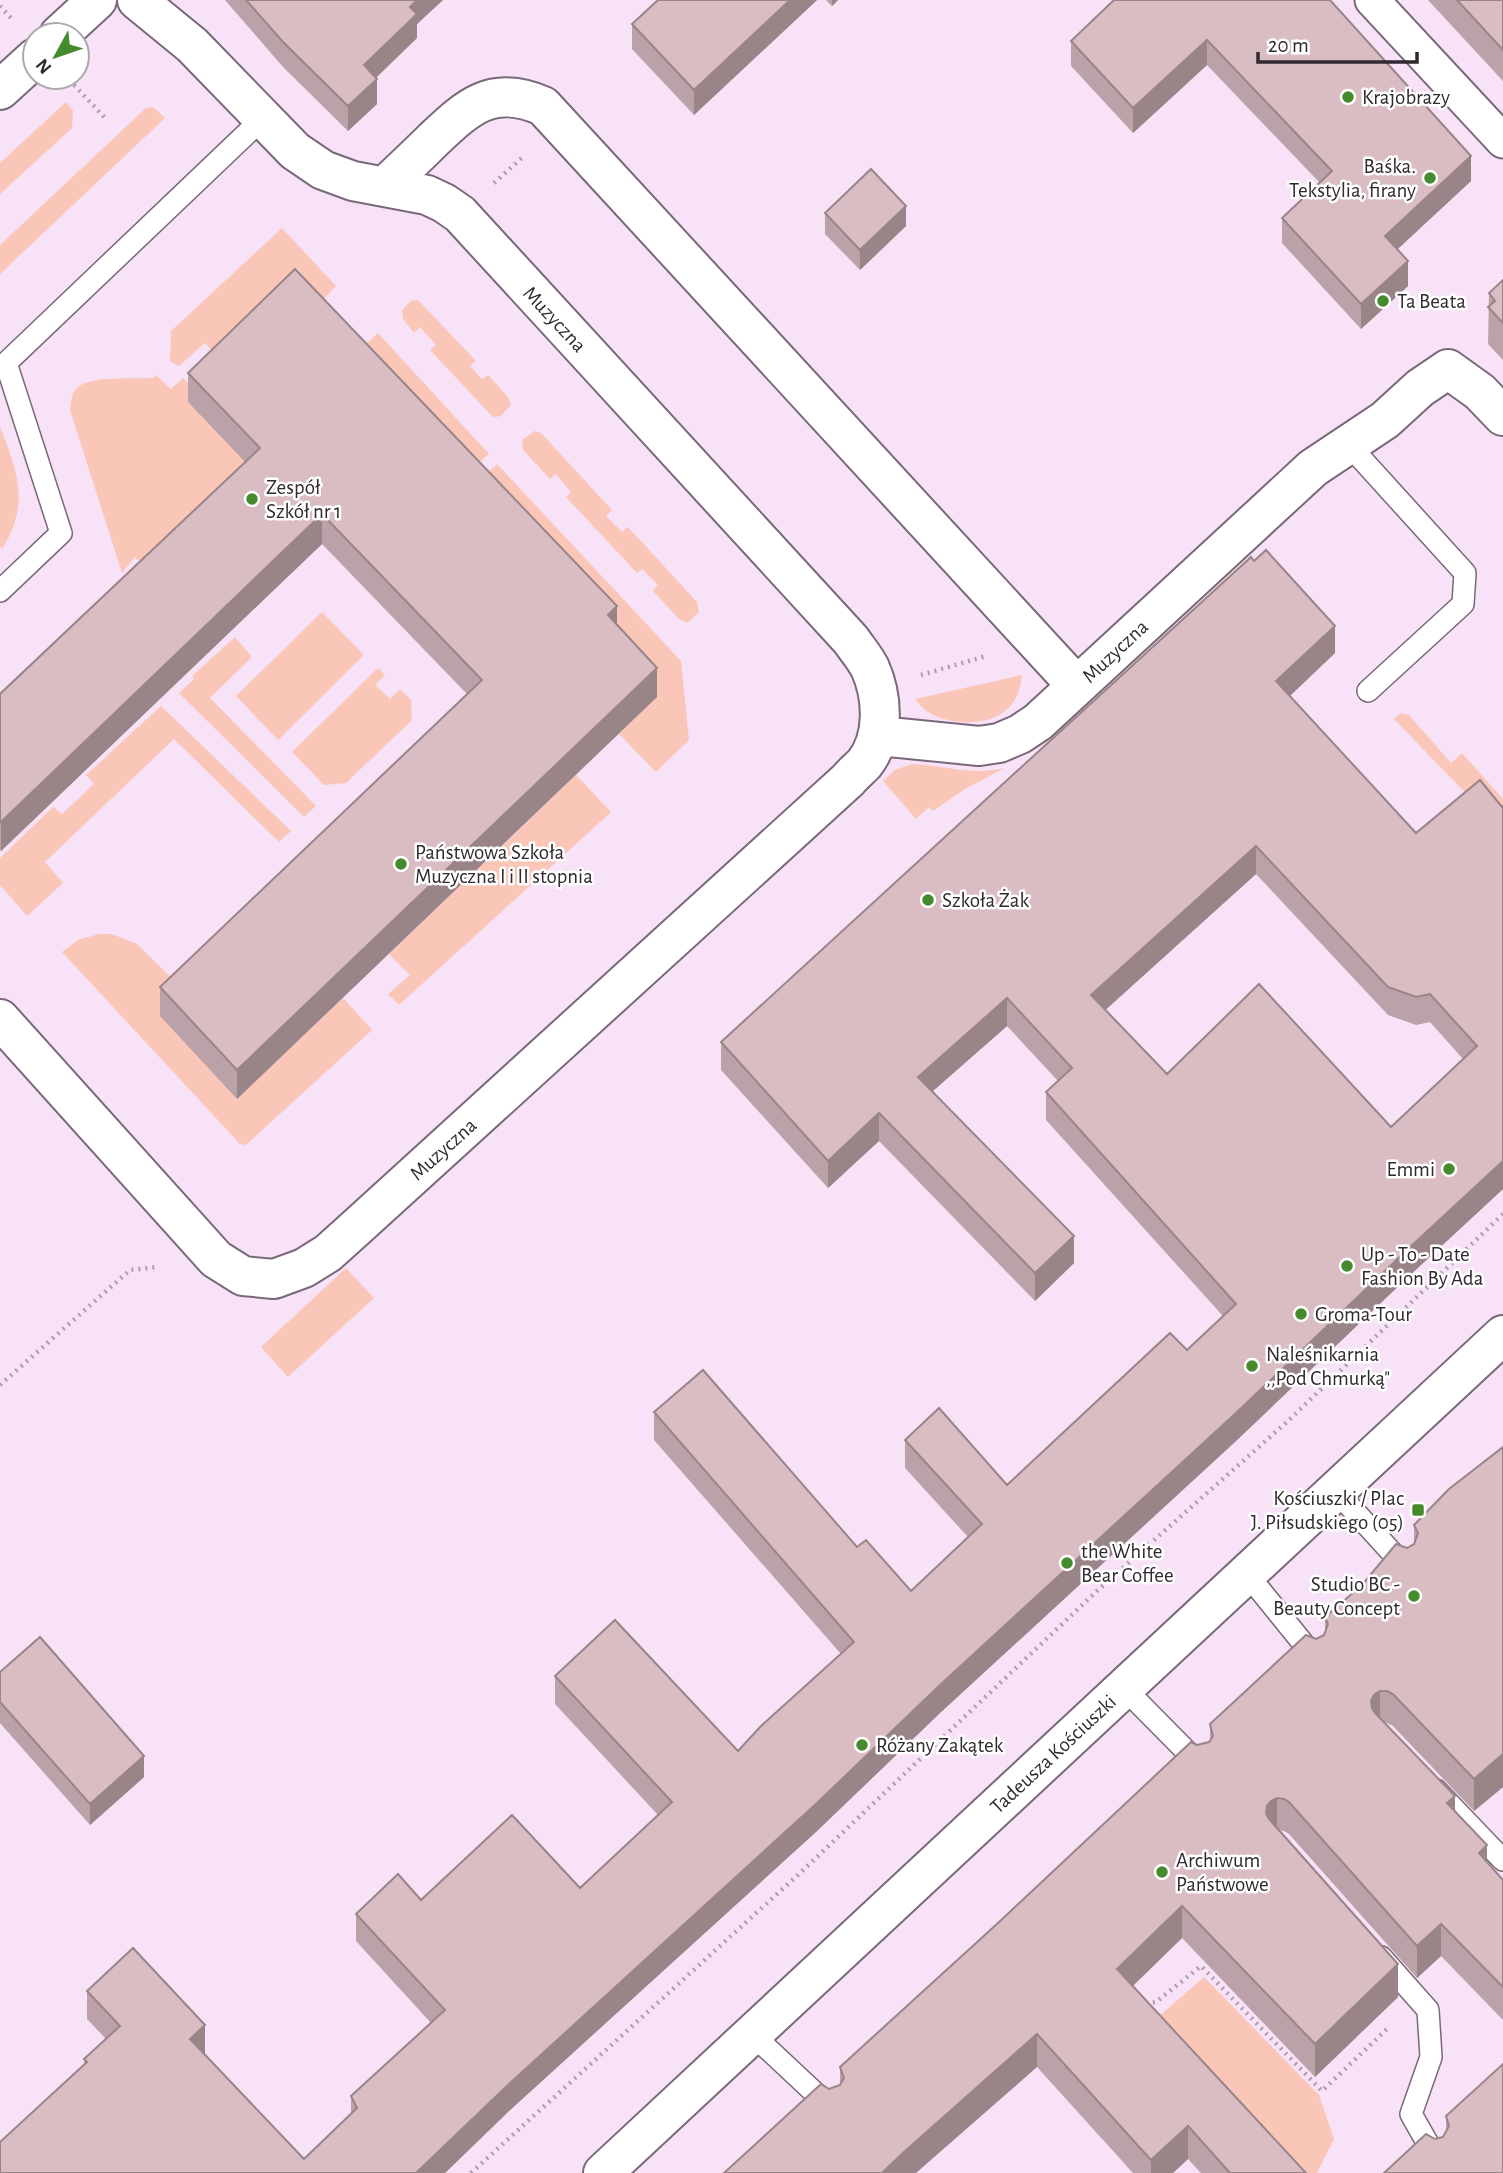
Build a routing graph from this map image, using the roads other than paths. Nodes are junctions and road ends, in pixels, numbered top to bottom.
1 (97, 0) edge
2 (137, 0) edge
3 (1372, 0) edge
4 (74, 21) edge
5 (21, 71) edge
6 (0, 90) edge
7 (263, 118) junction
8 (1503, 141) edge
9 (385, 186) junction
10 (1503, 416) edge
11 (1348, 444) junction
12 (0, 591) edge
13 (1077, 686) junction
14 (1368, 691) dead end
15 (879, 736) junction
16 (0, 1019) edge
17 (1503, 1335) edge
18 (1336, 1491) junction
19 (1405, 1567) edge
20 (1247, 1574) junction
21 (1315, 1658) edge
22 (1124, 1688) junction
23 (1200, 1765) edge
24 (1420, 1774) edge
25 (1503, 1860) edge
26 (1372, 1947) edge
27 (752, 2034) junction
28 (831, 2108) edge
29 (1436, 2158) edge
30 (609, 2171) edge

1 - 4 street
2 - 7 street, Muzyczna
3 - 8 street
5 - 6 street
7 - 9 street, Muzyczna
7 - 12 lane
9 - 13 street
9 - 15 street, Muzyczna
10 - 11 street, Muzyczna
11 - 13 street, Muzyczna
11 - 14 lane
13 - 15 street, Muzyczna
15 - 16 street, Muzyczna
17 - 18 street, Tadeusza Kościuszki
18 - 19 lane
18 - 20 street, Tadeusza Kościuszki
20 - 21 lane
20 - 22 street, Tadeusza Kościuszki
22 - 23 lane
22 - 27 street, Tadeusza Kościuszki
24 - 25 lane
26 - 29 lane
27 - 28 lane
27 - 30 street, Tadeusza Kościuszki

